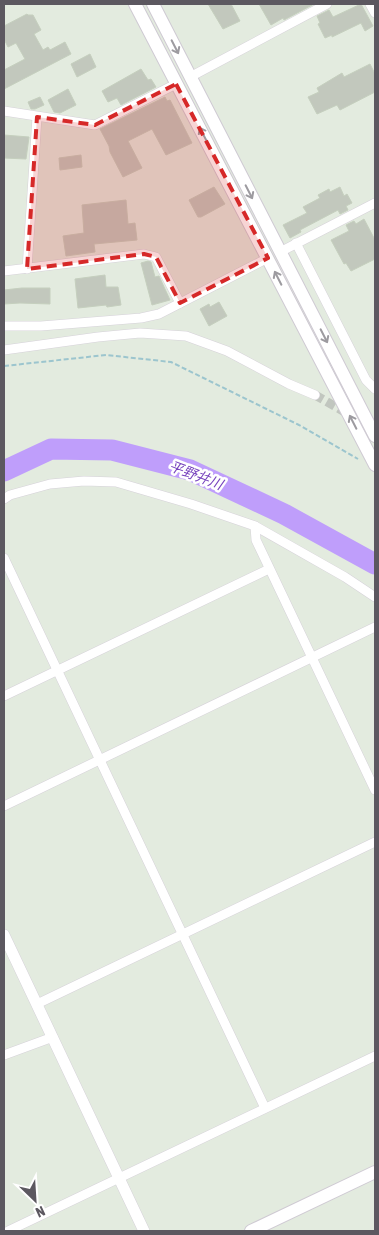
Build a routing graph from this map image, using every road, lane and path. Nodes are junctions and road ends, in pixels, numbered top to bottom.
1 (135, 4) edge
2 (153, 4) edge
3 (327, 4) edge
4 (370, 4) edge
5 (375, 13) edge
6 (190, 77) junction
7 (176, 84) junction
8 (4, 111) edge
9 (37, 117) junction
10 (375, 203) edge
11 (296, 243) junction
12 (280, 252) junction
13 (268, 258) junction
14 (27, 268) junction
15 (4, 271) edge
16 (180, 303) junction
17 (4, 326) edge
18 (4, 350) edge
19 (4, 366) edge
20 (375, 389) edge
21 (315, 395) tunnel mouth
22 (375, 436) edge
23 (358, 459) dead end
24 (375, 465) edge
25 (4, 498) edge
26 (255, 526) junction
27 (4, 558) edge
28 (269, 569) junction
29 (375, 597) edge
30 (375, 627) edge
31 (312, 658) junction
32 (58, 670) junction
33 (4, 696) edge
34 (100, 760) junction
35 (375, 790) edge
36 (4, 806) edge
37 (375, 842) edge
38 (182, 934) junction
39 (4, 935) edge
40 (36, 1004) junction
41 (53, 1038) junction
42 (4, 1055) edge
43 (375, 1056) edge
44 (265, 1108) junction
45 (375, 1172) edge
46 (119, 1178) junction
47 (8, 1231) edge
48 (144, 1231) edge
49 (252, 1231) edge

1 - 7 main road
2 -> 6 main road
3 - 6 street
4 - 5 street
6 -> 12 main road
7 - 9 street
13 -> 7 main road
8 - 9 street
9 - 14 street
10 - 11 street
11 - 12 street
11 - 20 street
12 -> 22 main road
13 - 16 street
24 -> 13 main road
14 - 15 street
14 - 16 street
16 - 17 street
18 - 21 street
19 - 23 path
25 - 26 street
26 - 28 street
26 - 29 street
27 - 32 street
28 - 31 street
28 - 32 street
30 - 31 street
31 - 34 street
31 - 35 street
32 - 33 street
32 - 34 street
34 - 36 street
34 - 38 street
37 - 38 street
38 - 40 street
38 - 44 street
39 - 40 street
40 - 41 street
41 - 42 street
41 - 46 street
43 - 44 street
44 - 46 street
45 - 49 main road
46 - 47 street
46 - 48 street

